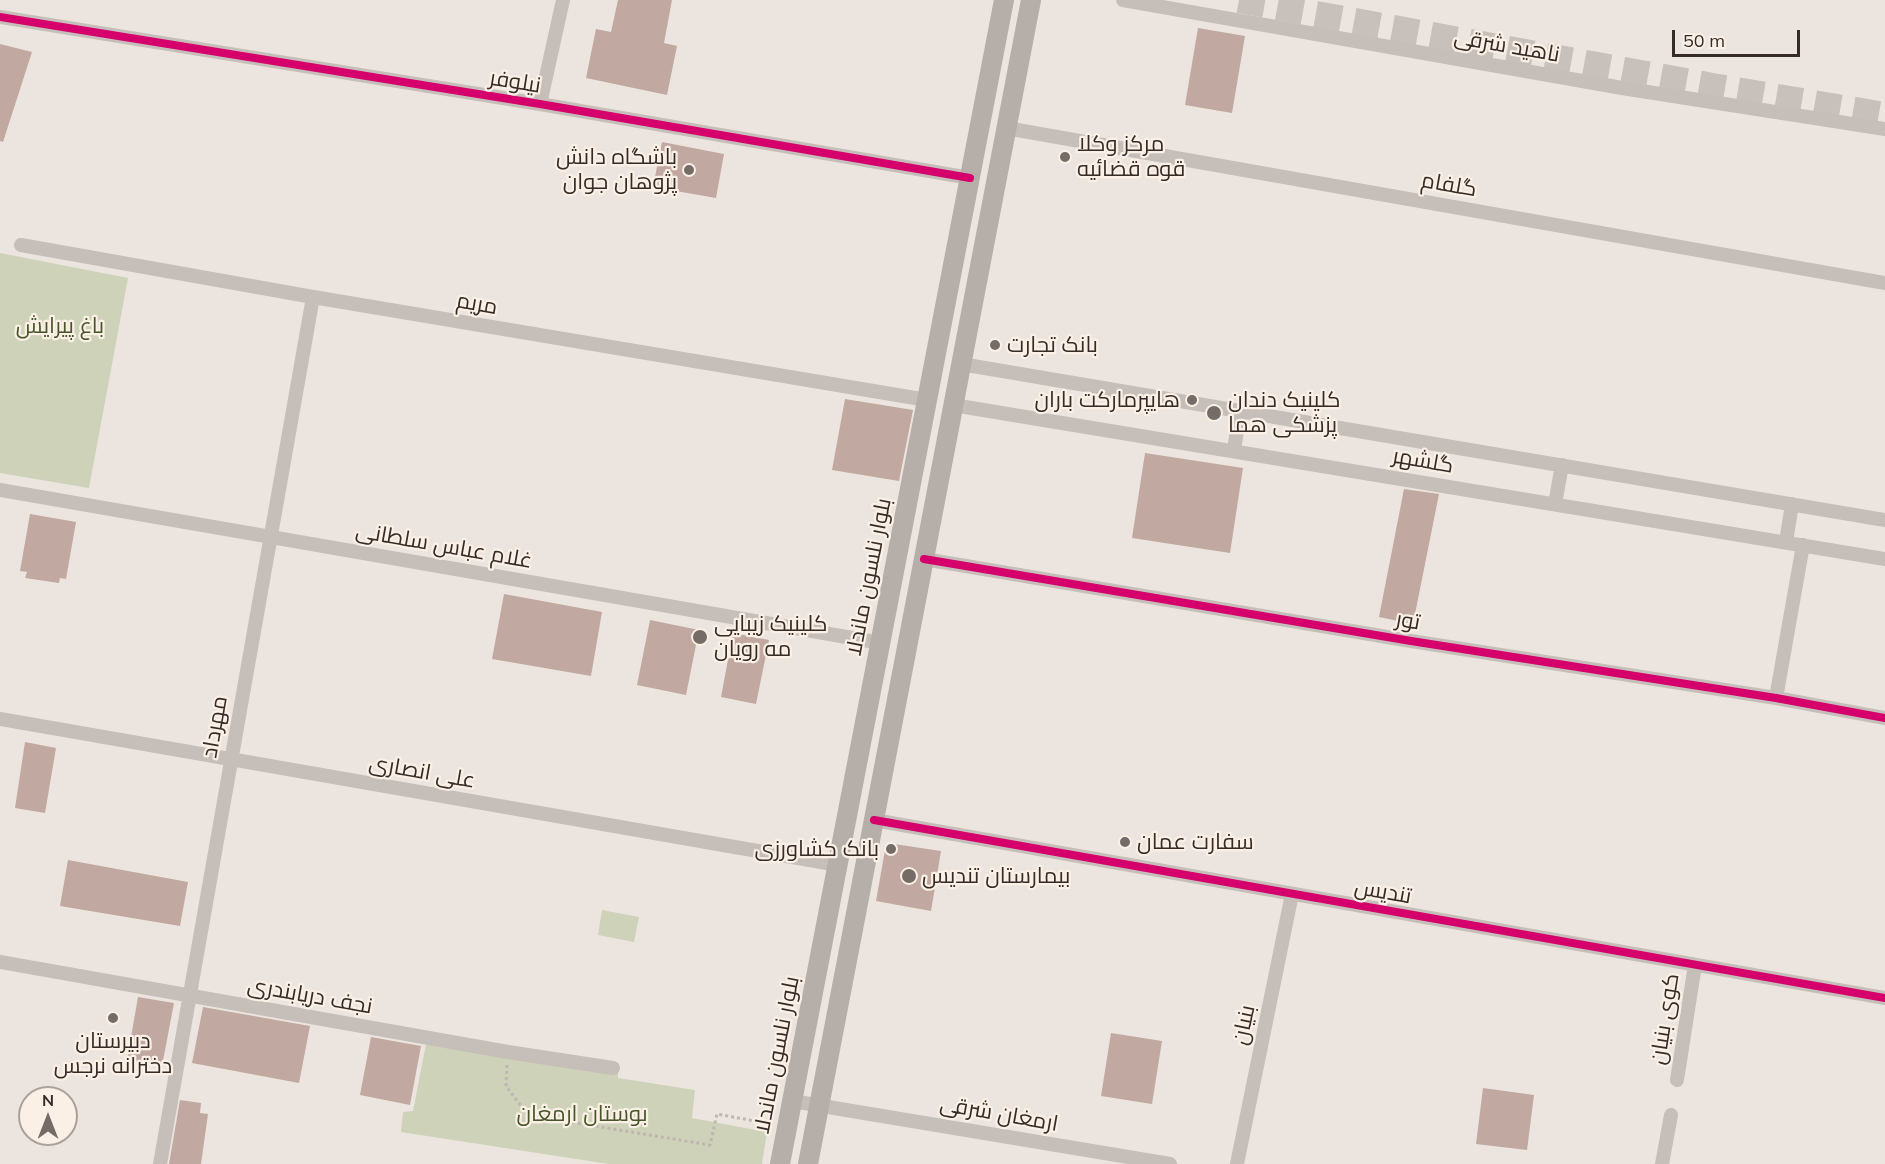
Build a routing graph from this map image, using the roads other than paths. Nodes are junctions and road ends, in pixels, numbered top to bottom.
1 (563, 0) edge
2 (1004, 0) edge
3 (1031, 0) edge
4 (1123, 0) edge
5 (0, 17) edge
6 (540, 104) junction
7 (1006, 128) junction
8 (1885, 129) edge
9 (970, 177) junction
10 (21, 244) dead end
11 (1885, 283) edge
12 (313, 297) junction
13 (961, 364) junction
14 (927, 400) junction
15 (953, 405) junction
16 (1240, 411) junction
17 (1234, 450) junction
18 (1562, 465) junction
19 (0, 490) edge
20 (1555, 504) junction
21 (1791, 504) junction
22 (1885, 520) edge
23 (270, 537) junction
24 (1786, 542) junction
25 (1803, 545) junction
26 (1885, 559) edge
27 (924, 560) junction
28 (880, 643) junction
29 (1776, 698) junction
30 (1885, 718) edge
31 (0, 719) edge
32 (231, 759) junction
33 (874, 820) junction
34 (838, 865) junction
35 (1292, 894) junction
36 (0, 962) edge
37 (1695, 965) junction
38 (189, 996) junction
39 (1885, 998) edge
40 (613, 1068) dead end
41 (1677, 1080) dead end
42 (792, 1101) junction
43 (820, 1105) junction
44 (1671, 1115) dead end
45 (160, 1164) edge
46 (780, 1164) edge
47 (808, 1164) edge
48 (1170, 1164) edge
49 (1237, 1164) edge
50 (1662, 1164) edge

1 - 6 street
2 - 9 main road, بلوار نلسون ماندلا
3 - 7 main road
4 - 8 street, ناهید شرقی
5 - 6 street, نیلوفر
6 - 9 street, نیلوفر
7 - 11 street, گلفام
7 - 13 main road
9 - 14 main road, بلوار نلسون ماندلا
10 - 12 street, مریم
12 - 14 street, مریم
12 - 23 street, مهرداد
13 - 15 main road
13 - 16 street, گلشهر
14 - 28 main road, بلوار نلسون ماندلا
15 - 17 street, گلشهر
15 - 27 main road
16 - 17 street
16 - 18 street, گلشهر
17 - 20 street, گلشهر
18 - 20 street
18 - 21 street, گلشهر
19 - 23 street, غلام عباس سلطانی
20 - 24 street, گلشهر
21 - 22 street, گلشهر
21 - 24 street
23 - 28 street, غلام عباس سلطانی
23 - 32 street, مهرداد
24 - 25 street, گلشهر
25 - 26 street, گلشهر
25 - 29 street
27 - 29 street, تور
27 - 33 main road
28 - 34 main road, بلوار نلسون ماندلا
29 - 30 street, تور
31 - 32 street, علی انصاری
32 - 34 street, علی انصاری
32 - 38 street, مهرداد
33 - 35 street, تندیس
33 - 43 main road
34 - 42 main road, بلوار نلسون ماندلا
35 - 37 street, تندیس
35 - 49 street, بنیان
36 - 38 street, نجف دریابندری
37 - 39 street, تندیس
37 - 41 street, کوی بنیان
38 - 40 street, نجف دریابندری
38 - 45 street, مهرداد
42 - 43 street, ارمغان شرقی
42 - 46 main road, بلوار نلسون ماندلا
43 - 47 main road
43 - 48 street, ارمغان شرقی
44 - 50 street

